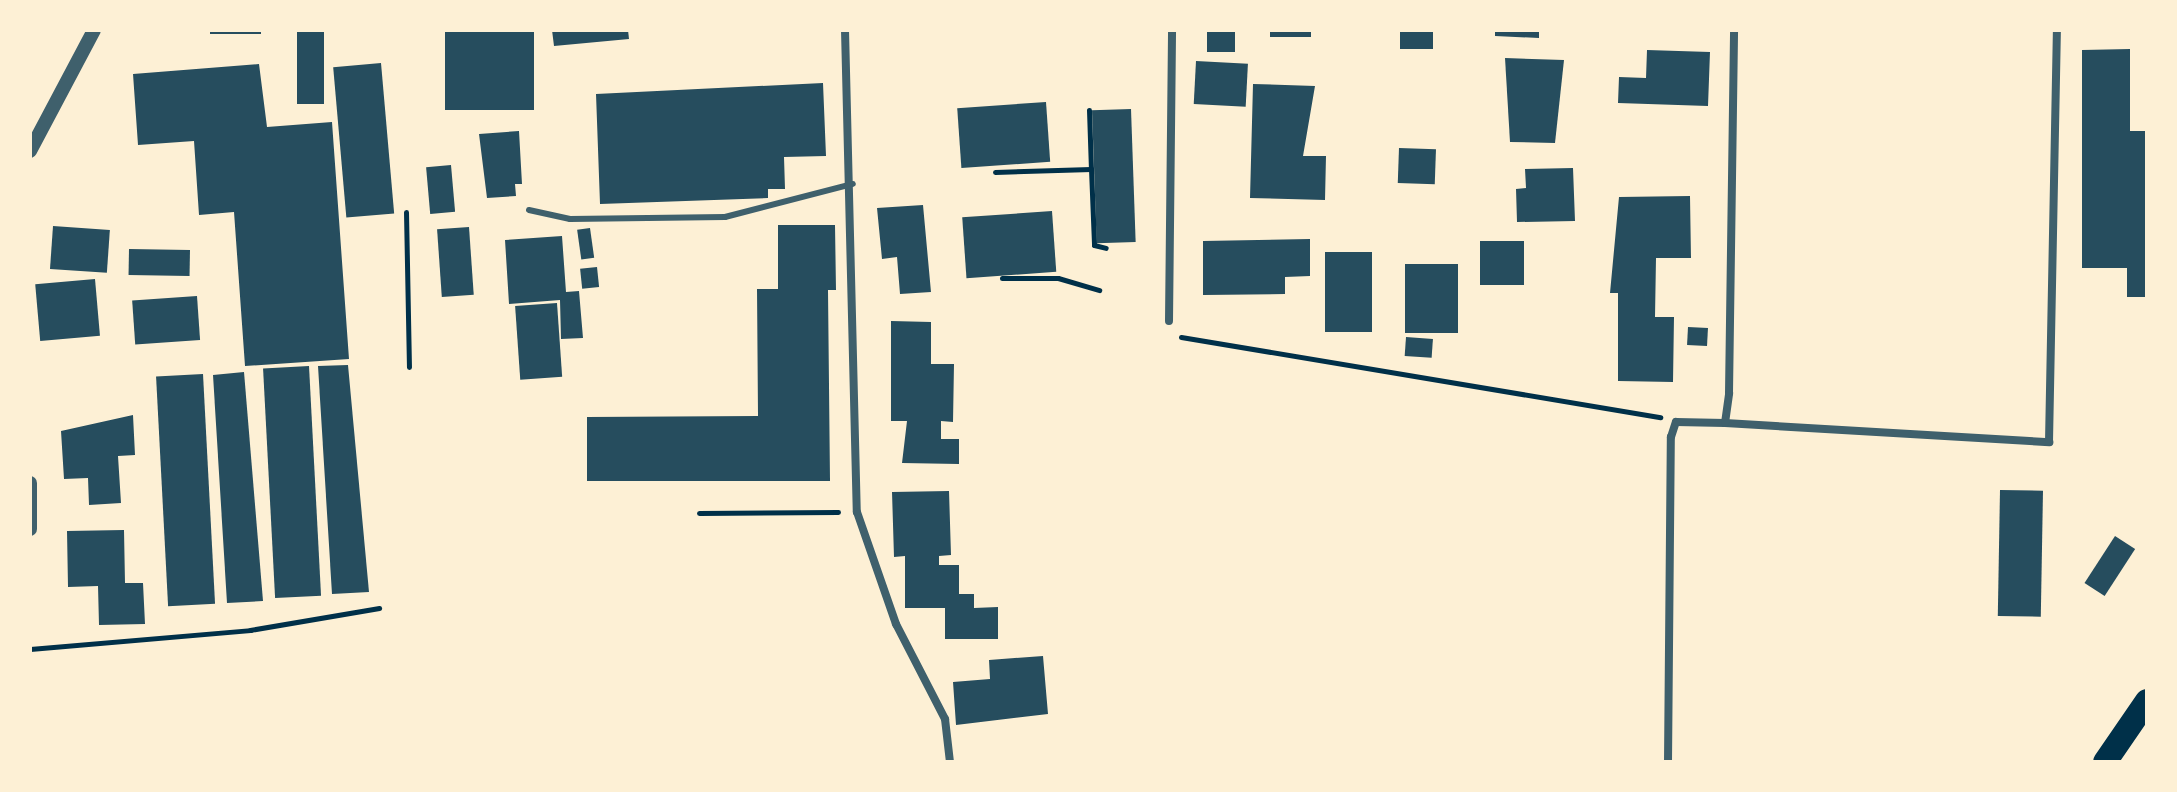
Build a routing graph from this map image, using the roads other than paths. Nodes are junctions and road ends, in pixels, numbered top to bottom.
1 (94, 30) edge
2 (845, 30) edge
3 (1172, 30) edge
4 (1734, 30) edge
5 (2057, 30) edge
6 (30, 151) edge
7 (853, 184) junction
8 (529, 210) dead end
9 (1169, 321) road end
10 (1725, 423) junction
11 (30, 483) edge
12 (30, 529) edge
13 (2147, 701) edge
14 (950, 762) edge
15 (1668, 762) edge
16 (2105, 762) edge

1 - 6 street
2 - 7 street
3 - 9 street
4 - 10 street
5 - 10 street
7 - 8 lane
7 - 14 street
10 - 15 street
11 - 12 street
13 - 16 highway

